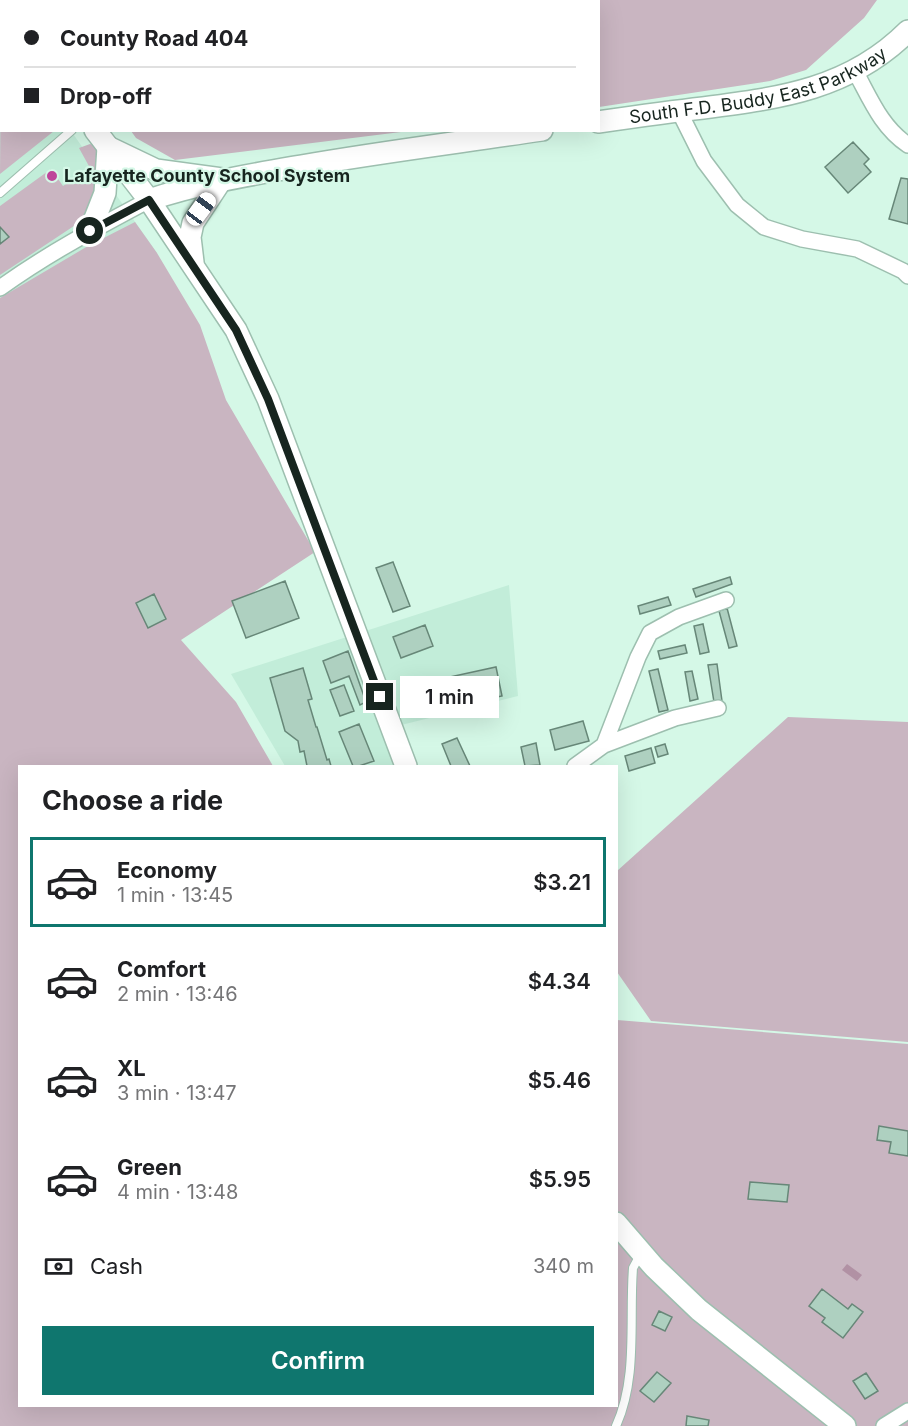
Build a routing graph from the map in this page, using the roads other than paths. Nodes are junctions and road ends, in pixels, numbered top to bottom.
1 (908, 31) edge
2 (855, 71) junction
3 (679, 111) junction
4 (600, 122) edge
5 (69, 132) edge
6 (97, 132) edge
7 (528, 132) edge
8 (908, 145) edge
9 (108, 147) junction
10 (222, 179) junction
11 (4, 184) edge
12 (0, 193) edge
13 (149, 200) junction
14 (90, 231) junction
15 (193, 265) junction
16 (908, 276) edge
17 (0, 288) edge
18 (726, 600) dead end
19 (718, 708) dead end
20 (604, 745) junction
21 (406, 765) edge
22 (575, 765) edge
23 (618, 1225) edge
24 (641, 1252) junction
25 (908, 1411) edge
26 (616, 1426) edge
27 (845, 1426) edge
28 (884, 1426) edge

1 - 2 main road, South F.D. Buddy East Parkway
2 - 3 main road, South F.D. Buddy East Parkway
2 - 8 street
3 - 4 main road, South F.D. Buddy East Parkway
3 - 16 street
5 - 11 lane
6 - 9 main road
7 - 10 main road
9 - 10 main road
9 - 13 main road
9 - 14 main road
10 - 13 main road
10 - 15 main road
11 - 12 lane
13 - 14 street
13 - 15 main road
14 - 17 street
15 - 21 main road
18 - 20 street
19 - 20 street
20 - 22 street
23 - 24 main road
24 - 26 lane
24 - 27 main road
25 - 28 street

